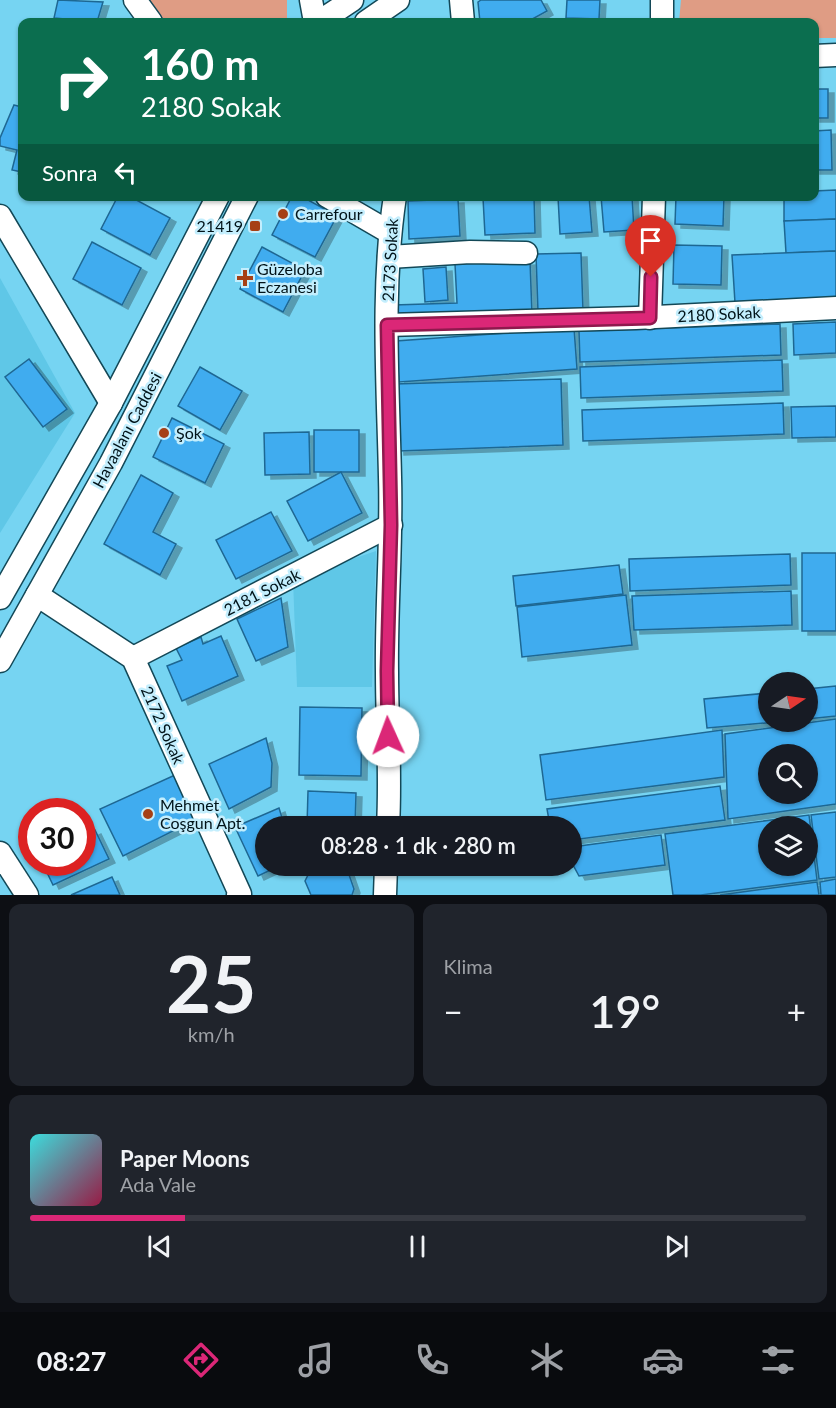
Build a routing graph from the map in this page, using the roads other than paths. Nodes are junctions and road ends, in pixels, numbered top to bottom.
1 (135, 0) edge
2 (311, 0) edge
3 (398, 0) edge
4 (461, 0) edge
5 (662, 0) edge
6 (148, 18) edge
7 (314, 18) edge
8 (374, 18) edge
9 (463, 18) edge
10 (662, 18) edge
11 (836, 55) edge
12 (819, 56) edge
13 (215, 201) edge
14 (244, 201) edge
15 (336, 201) edge
16 (394, 201) edge
17 (654, 201) edge
18 (2, 223) edge
19 (389, 232) junction
20 (526, 253) dead end
21 (389, 257) junction
22 (836, 308) edge
23 (650, 318) junction
24 (387, 325) junction
25 (111, 403) junction
26 (391, 525) junction
27 (37, 595) junction
28 (0, 598) edge
29 (133, 658) junction
30 (0, 661) edge
31 (389, 816) edge
32 (0, 853) edge
33 (386, 876) edge
34 (27, 895) edge
35 (239, 895) edge
36 (385, 895) edge

1 - 6 street
2 - 7 street
3 - 8 street
4 - 9 street
5 - 10 street
11 - 12 street
13 - 25 street, Havaalanı Caddesi
14 - 27 street, Havaalanı Caddesi
15 - 19 street
16 - 19 street, 2173 Sokak
17 - 23 street
18 - 25 street
19 - 21 street, 2173 Sokak
20 - 21 street
21 - 24 street, 2173 Sokak
22 - 23 street, 2180 Sokak
23 - 24 street, 2180 Sokak
24 - 26 street, 2173 Sokak
25 - 28 street, Havaalanı Caddesi
26 - 29 street, 2181 Sokak
26 - 31 street, 2173 Sokak
27 - 29 street
27 - 30 street, Havaalanı Caddesi
29 - 35 street, 2172 Sokak
32 - 34 street
33 - 36 street

